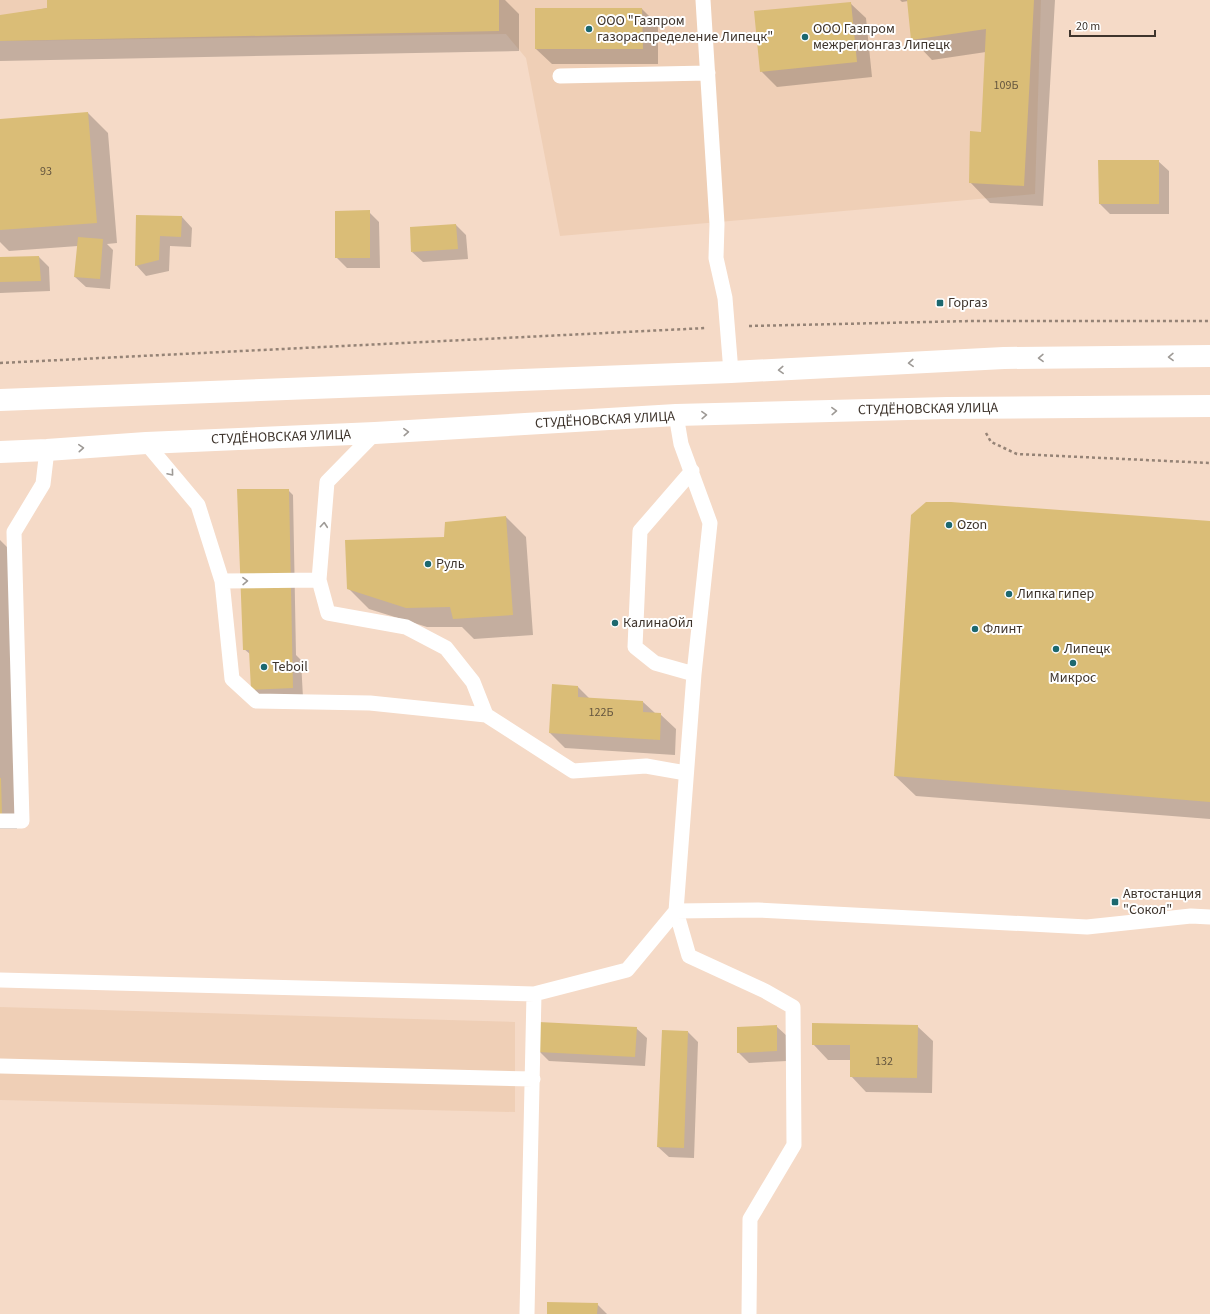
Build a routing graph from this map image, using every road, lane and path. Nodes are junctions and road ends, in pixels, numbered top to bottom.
1 (703, 0) edge
2 (708, 73) junction
3 (560, 76) dead end
4 (1210, 320) edge
5 (727, 327) junction
6 (1210, 356) edge
7 (0, 363) edge
8 (731, 372) junction
9 (0, 400) edge
10 (1210, 406) edge
11 (676, 416) junction
12 (984, 429) dead end
13 (375, 433) junction
14 (146, 443) junction
15 (46, 450) junction
16 (0, 452) edge
17 (1210, 463) edge
18 (692, 472) junction
19 (319, 580) junction
20 (222, 581) junction
21 (694, 674) junction
22 (486, 715) junction
23 (686, 773) junction
24 (0, 821) edge
25 (676, 911) junction
26 (1210, 917) edge
27 (0, 980) edge
28 (534, 994) junction
29 (0, 1066) edge
30 (532, 1079) junction
31 (527, 1314) edge
32 (749, 1314) edge

1 - 2 lane
2 - 3 lane
2 - 5 lane
4 - 5 path
5 - 7 path
5 - 8 lane
6 -> 8 main road
8 - 9 main road
11 -> 10 main road, СТУДЁНОВСКАЯ УЛИЦА
13 -> 11 main road, СТУДЁНОВСКАЯ УЛИЦА
11 - 18 lane
12 - 17 path
13 - 14 main road, СТУДЁНОВСКАЯ УЛИЦА
19 -> 13 lane
15 -> 14 main road, СТУДЁНОВСКАЯ УЛИЦА
14 -> 20 lane
15 - 16 main road, СТУДЁНОВСКАЯ УЛИЦА
15 - 24 lane
18 - 21 lane
18 - 21 lane
20 -> 19 lane
19 - 22 lane
20 - 22 lane
21 - 23 lane
22 - 23 lane
23 - 25 lane
25 - 26 lane
25 - 28 lane
25 - 32 lane
27 - 28 lane
28 - 30 lane
29 - 30 lane
30 - 31 lane

